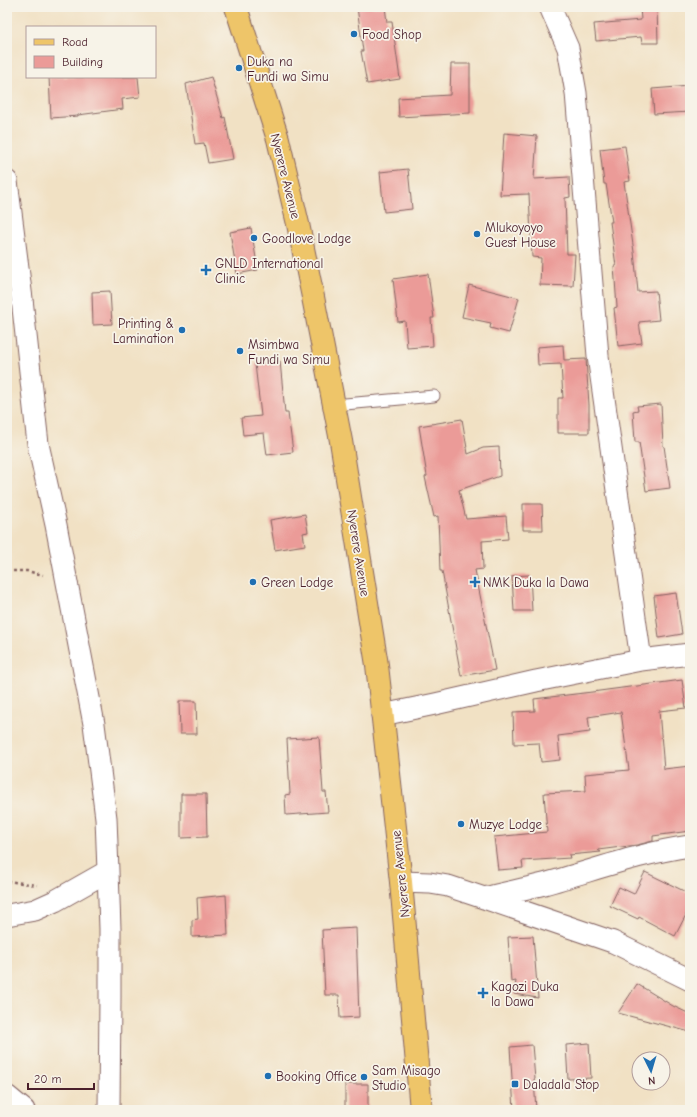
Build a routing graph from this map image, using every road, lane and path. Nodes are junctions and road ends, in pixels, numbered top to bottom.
1 (236, 7) edge
2 (550, 7) edge
3 (7, 181) edge
4 (14, 296) edge
5 (434, 396) dead end
6 (334, 405) junction
7 (7, 571) edge
8 (67, 582) junction
9 (690, 654) edge
10 (641, 660) junction
11 (382, 715) junction
12 (690, 846) edge
13 (108, 871) junction
14 (401, 882) junction
15 (484, 898) junction
16 (7, 916) edge
17 (690, 980) edge
18 (7, 1096) edge
19 (24, 1110) edge
20 (109, 1110) edge
21 (421, 1110) edge

1 - 6 main road, Nyerere Avenue
2 - 10 street
3 - 4 street
4 - 8 street
5 - 6 lane
6 - 11 main road, Nyerere Avenue
7 - 8 path
8 - 13 street
9 - 10 street
10 - 11 street
11 - 14 main road, Nyerere Avenue
12 - 15 street
13 - 16 street
13 - 20 street
14 - 15 street
14 - 21 main road, Nyerere Avenue
15 - 17 street
18 - 19 street

